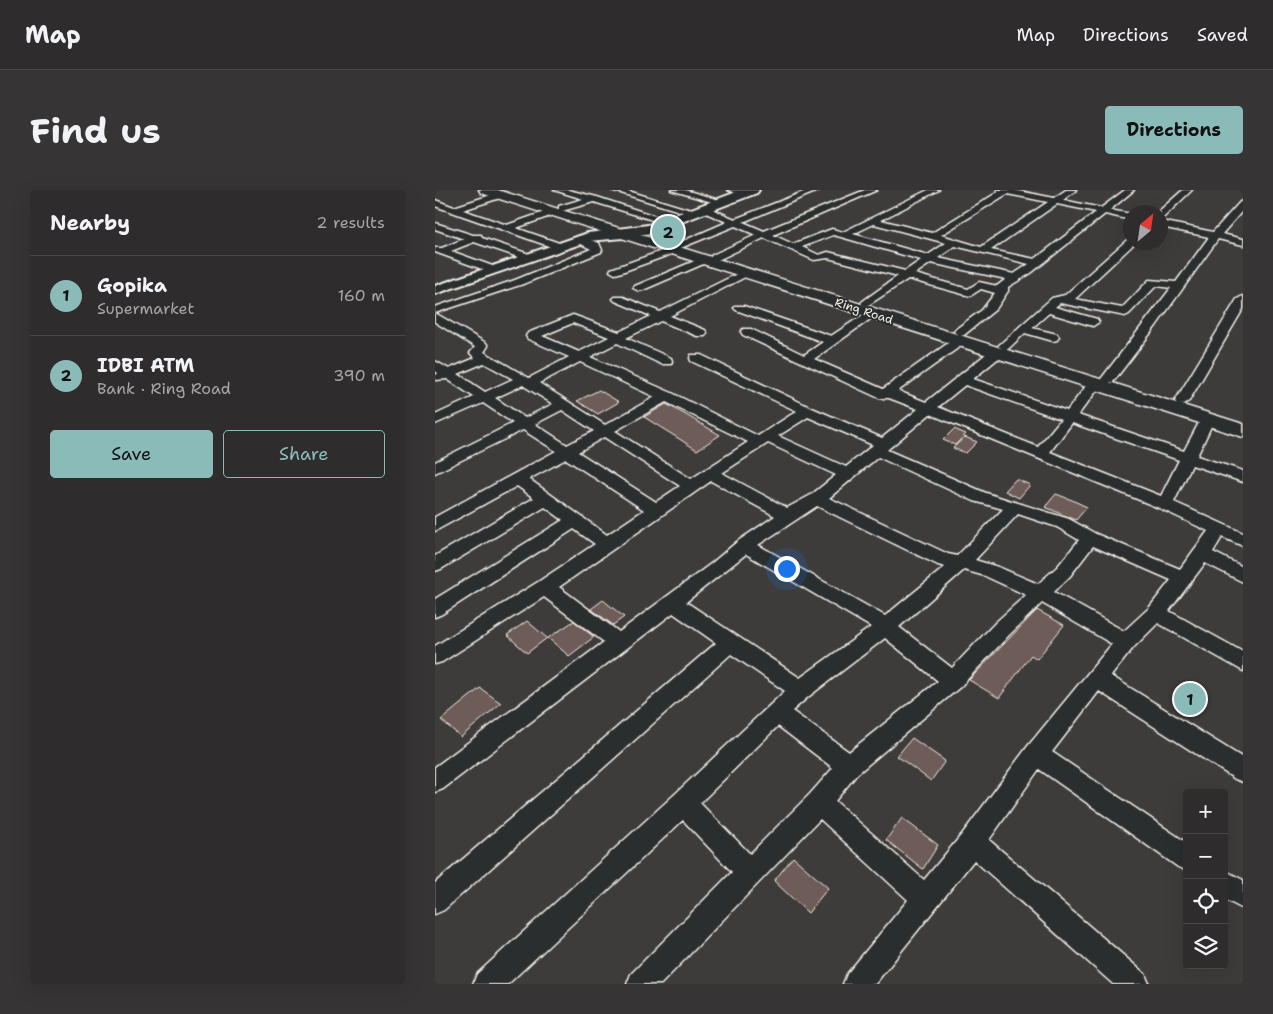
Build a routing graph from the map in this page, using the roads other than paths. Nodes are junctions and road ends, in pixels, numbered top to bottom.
1 (557, 190) edge
2 (617, 190) edge
3 (675, 190) edge
4 (742, 190) edge
5 (817, 190) edge
6 (873, 190) edge
7 (935, 190) edge
8 (1004, 190) edge
9 (1072, 190) edge
10 (1130, 190) edge
11 (1188, 190) edge
12 (504, 191) edge
13 (593, 200) junction
14 (720, 201) junction
15 (1056, 202) junction
16 (435, 203) edge
17 (1243, 204) edge
18 (705, 209) junction
19 (1168, 209) edge
20 (454, 210) junction
21 (558, 210) junction
22 (689, 211) junction
23 (1104, 212) junction
24 (435, 216) edge
25 (1123, 216) edge
26 (662, 220) junction
27 (873, 221) junction
28 (735, 222) junction
29 (435, 226) edge
30 (1168, 226) edge
31 (506, 228) junction
32 (628, 230) junction
33 (765, 234) junction
34 (844, 235) junction
35 (1215, 236) junction
36 (936, 237) junction
37 (474, 239) junction
38 (585, 239) junction
39 (1243, 242) edge
40 (953, 243) junction
41 (561, 247) junction
42 (676, 247) junction
43 (793, 247) junction
44 (1123, 249) edge
45 (982, 250) junction
46 (440, 254) edge
47 (455, 256) joint
48 (528, 257) junction
49 (710, 258) junction
50 (929, 259) junction
51 (1037, 263) junction
52 (494, 270) junction
53 (615, 271) dead end
54 (745, 273) junction
55 (906, 275) junction
56 (1016, 278) junction
57 (1178, 286) junction
58 (639, 288) dead end
59 (435, 290) edge
60 (1002, 291) junction
61 (619, 299) dead end
62 (1243, 299) edge
63 (1063, 300) junction
64 (740, 308) dead end
65 (869, 308) junction
66 (1046, 308) junction
67 (1105, 308) junction
68 (435, 312) edge
69 (662, 316) junction
70 (1093, 322) junction
71 (1023, 329) junction
72 (747, 332) dead end
73 (701, 333) dead end
74 (1082, 335) dead end
75 (959, 337) junction
76 (619, 338) junction
77 (1053, 338) dead end
78 (833, 340) junction
79 (1000, 350) junction
80 (580, 357) junction
81 (485, 358) junction
82 (696, 358) dead end
83 (805, 360) junction
84 (666, 361) dead end
85 (435, 365) edge
86 (442, 377) edge
87 (963, 380) junction
88 (526, 382) junction
89 (1101, 382) junction
90 (888, 392) junction
91 (667, 396) junction
92 (485, 398) junction
93 (1182, 401) junction
94 (562, 404) junction
95 (929, 408) junction
96 (807, 411) junction
97 (1069, 417) junction
98 (435, 420) edge
99 (1207, 420) junction
100 (1243, 421) edge
101 (524, 424) junction
102 (1243, 431) edge
103 (604, 432) junction
104 (763, 440) junction
105 (881, 448) junction
106 (565, 451) junction
107 (1041, 454) junction
108 (1188, 458) junction
109 (435, 468) edge
110 (711, 474) junction
111 (848, 474) junction
112 (1243, 477) edge
113 (518, 479) junction
114 (691, 486) junction
115 (545, 499) junction
116 (817, 499) junction
117 (1165, 504) junction
118 (1015, 507) junction
119 (655, 510) junction
120 (786, 515) junction
121 (574, 521) junction
122 (435, 525) edge
123 (1219, 528) junction
124 (1090, 538) junction
125 (1243, 540) edge
126 (607, 544) junction
127 (744, 545) junction
128 (1202, 554) junction
129 (962, 562) junction
130 (435, 564) edge
131 (1243, 575) edge
132 (1183, 578) junction
133 (545, 587) junction
134 (1039, 593) junction
135 (672, 602) junction
136 (435, 609) edge
137 (1156, 613) junction
138 (885, 628) junction
139 (618, 642) junction
140 (731, 642) junction
141 (1126, 642) junction
142 (435, 656) edge
143 (1243, 662) edge
144 (1097, 678) junction
145 (953, 681) junction
146 (800, 690) junction
147 (776, 712) junction
148 (1036, 754) junction
149 (849, 766) junction
150 (1243, 771) edge
151 (435, 782) edge
152 (819, 802) junction
153 (683, 803) junction
154 (972, 842) junction
155 (1183, 855) edge
156 (750, 872) junction
157 (1228, 886) edge
158 (1243, 896) edge
159 (927, 899) junction
160 (435, 900) edge
161 (487, 984) edge
162 (641, 984) edge
163 (857, 984) edge
164 (1135, 984) edge

1 - 13 street
2 - 13 street
2 - 22 street
3 - 14 street
4 - 14 main road
5 - 28 street
6 - 33 street
7 - 27 street
8 - 15 street
8 - 36 street
9 - 15 street
10 - 23 street
11 - 19 street
12 - 20 street
12 - 21 highway, Ring Road
13 - 21 street
13 - 26 street
14 - 18 main road
14 - 22 main road
15 - 23 street
15 - 45 street
16 - 20 street
17 - 35 street
18 - 28 street
18 - 32 main road
20 - 24 street
20 - 31 street
21 - 31 street
21 - 32 highway, Ring Road
22 - 26 main road
23 - 25 street
23 - 51 street
26 - 32 main road
27 - 34 street
27 - 36 street
28 - 33 street
28 - 42 street
29 - 37 street
30 - 35 street
31 - 37 street
31 - 41 street
32 - 38 main road
32 - 42 highway, Ring Road
33 - 43 street
33 - 49 street
34 - 43 street
34 - 50 street
35 - 39 street
35 - 57 street
36 - 40 street
37 - 46 street
37 - 48 street
38 - 41 street
38 - 68 street
40 - 45 street
40 - 50 street
41 - 48 street
42 - 49 highway, Ring Road
42 - 53 street
43 - 55 street
44 - 63 street
45 - 51 street
46 - 47 street
47 - 52 street
48 - 52 street
49 - 54 highway, Ring Road
49 - 58 street
49 - 65 highway, Ring Road
50 - 55 street
50 - 56 street
51 - 56 street
52 - 59 street
54 - 65 highway, Ring Road
54 - 69 street
55 - 60 street
55 - 65 street
56 - 60 street
57 - 67 street
57 - 89 street
60 - 75 street
61 - 69 street
62 - 93 street
63 - 66 street
63 - 67 street
64 - 78 street
65 - 75 highway, Ring Road
65 - 78 street
66 - 70 street
66 - 71 street
67 - 70 street
68 - 81 street
69 - 73 street
69 - 76 street
70 - 74 street
71 - 77 street
71 - 79 street
72 - 83 street
75 - 79 highway, Ring Road
75 - 90 street
76 - 80 street
76 - 80 street
76 - 84 street
78 - 83 street
79 - 87 street
79 - 89 highway, Ring Road
80 - 88 street
80 - 91 street
81 - 86 street
81 - 88 street
82 - 96 street
83 - 90 street
85 - 86 street
86 - 92 street
87 - 95 street
87 - 97 street
88 - 92 street
88 - 94 street
89 - 93 highway, Ring Road
89 - 97 street
89 - 99 highway, Ring Road
90 - 95 street
91 - 103 street
91 - 104 street
92 - 98 street
92 - 101 street
93 - 100 highway, Ring Road
94 - 101 street
94 - 103 street
95 - 105 street
95 - 107 street
96 - 104 street
96 - 105 street
97 - 107 street
97 - 108 street
99 - 102 highway, Ring Road
99 - 108 street
101 - 106 street
101 - 109 street
103 - 106 street
103 - 114 street
104 - 110 street
104 - 111 street
105 - 111 street
105 - 118 street
106 - 113 street
106 - 119 street
107 - 117 street
108 - 112 street
108 - 117 street
110 - 114 street
110 - 120 street
111 - 116 street
113 - 115 street
113 - 122 street
114 - 119 street
115 - 121 street
115 - 130 street
116 - 120 street
116 - 129 street
117 - 123 street
118 - 124 street
118 - 129 street
119 - 126 street
120 - 127 street
121 - 126 street
121 - 136 street
123 - 125 street
123 - 128 street
124 - 132 street
124 - 134 street
126 - 133 street
127 - 135 street
127 - 138 street
128 - 131 street
128 - 132 street
129 - 134 street
129 - 138 street
132 - 137 street
133 - 139 street
133 - 142 street
134 - 141 street
134 - 145 street
135 - 139 street
135 - 140 street
137 - 141 street
137 - 143 street
138 - 145 street
138 - 146 street
139 - 151 street
140 - 146 street
140 - 160 street
141 - 144 street
144 - 148 street
144 - 150 street
145 - 149 street
146 - 147 street
147 - 149 street
147 - 153 street
148 - 154 street
148 - 155 street
149 - 152 street
152 - 156 street
152 - 159 street
153 - 156 street
153 - 161 street
154 - 159 street
154 - 164 street
156 - 162 street
157 - 158 street
159 - 163 street

